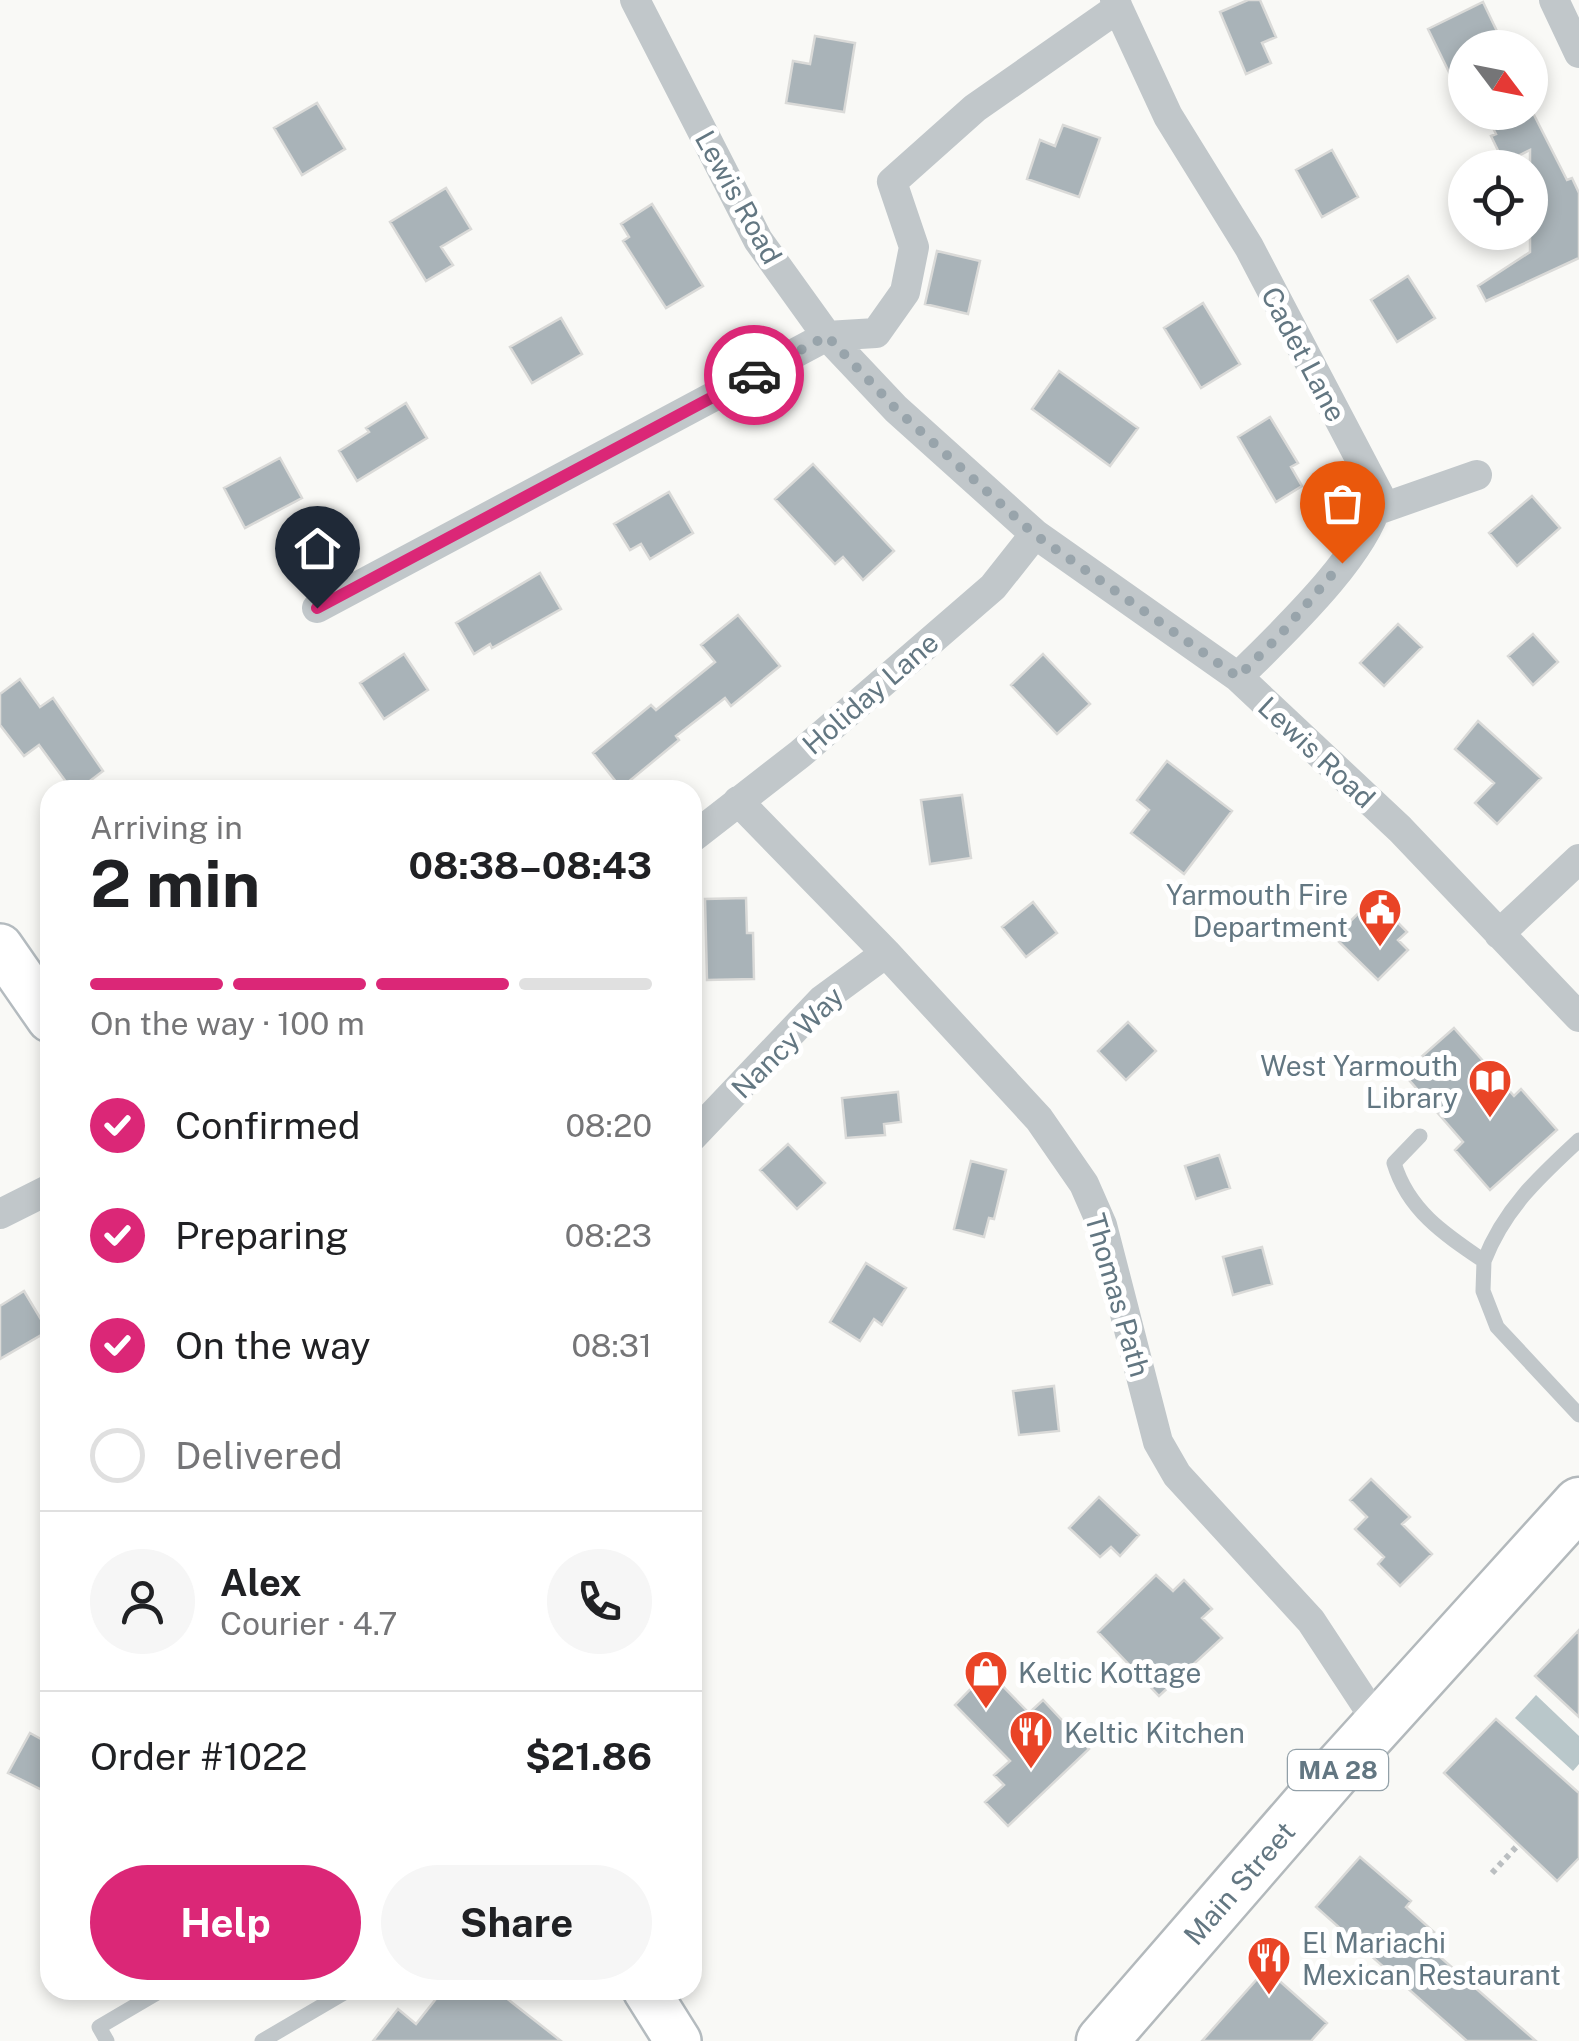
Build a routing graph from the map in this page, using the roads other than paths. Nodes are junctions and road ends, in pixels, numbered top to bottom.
1 (635, 0) edge
2 (1554, 0) edge
3 (1117, 4) edge
4 (1579, 53) edge
5 (827, 336) junction
6 (1477, 475) dead end
7 (1376, 510) junction
8 (1034, 534) junction
9 (317, 608) dead end
10 (1238, 677) junction
11 (738, 801) junction
12 (702, 830) edge
13 (1579, 859) edge
14 (1499, 934) junction
15 (0, 948) edge
16 (886, 952) junction
17 (40, 1005) edge
18 (1579, 1017) edge
19 (702, 1126) edge
20 (1420, 1136) dead end
21 (1579, 1140) edge
22 (40, 1193) edge
23 (0, 1214) edge
24 (1484, 1260) junction
25 (1579, 1415) edge
26 (1579, 1504) edge
27 (1380, 1726) junction
28 (145, 2000) edge
29 (332, 2000) edge
30 (652, 2000) edge
31 (107, 2041) edge
32 (262, 2041) edge
33 (678, 2041) edge
34 (1102, 2041) edge

1 - 5 street, Lewis Road
2 - 4 street
3 - 5 street, Cadet Lane
3 - 7 street, Cadet Lane
5 - 8 street, Lewis Road
5 - 9 street
6 - 7 street
7 - 10 street
8 - 10 street, Lewis Road
8 - 11 street, Holiday Lane
10 - 14 street, Lewis Road
11 - 12 street, Holiday Lane
11 - 16 street, Thomas Path
13 - 14 street
14 - 18 street, Lewis Road
15 - 17 street
16 - 19 street, Nancy Way
16 - 27 street, Thomas Path
20 - 24 lane
21 - 24 lane
22 - 23 street
24 - 25 lane
26 - 27 main road, Main Street / MA 28
27 - 34 main road, Main Street / MA 28
28 - 31 lane
29 - 32 lane
30 - 33 street

